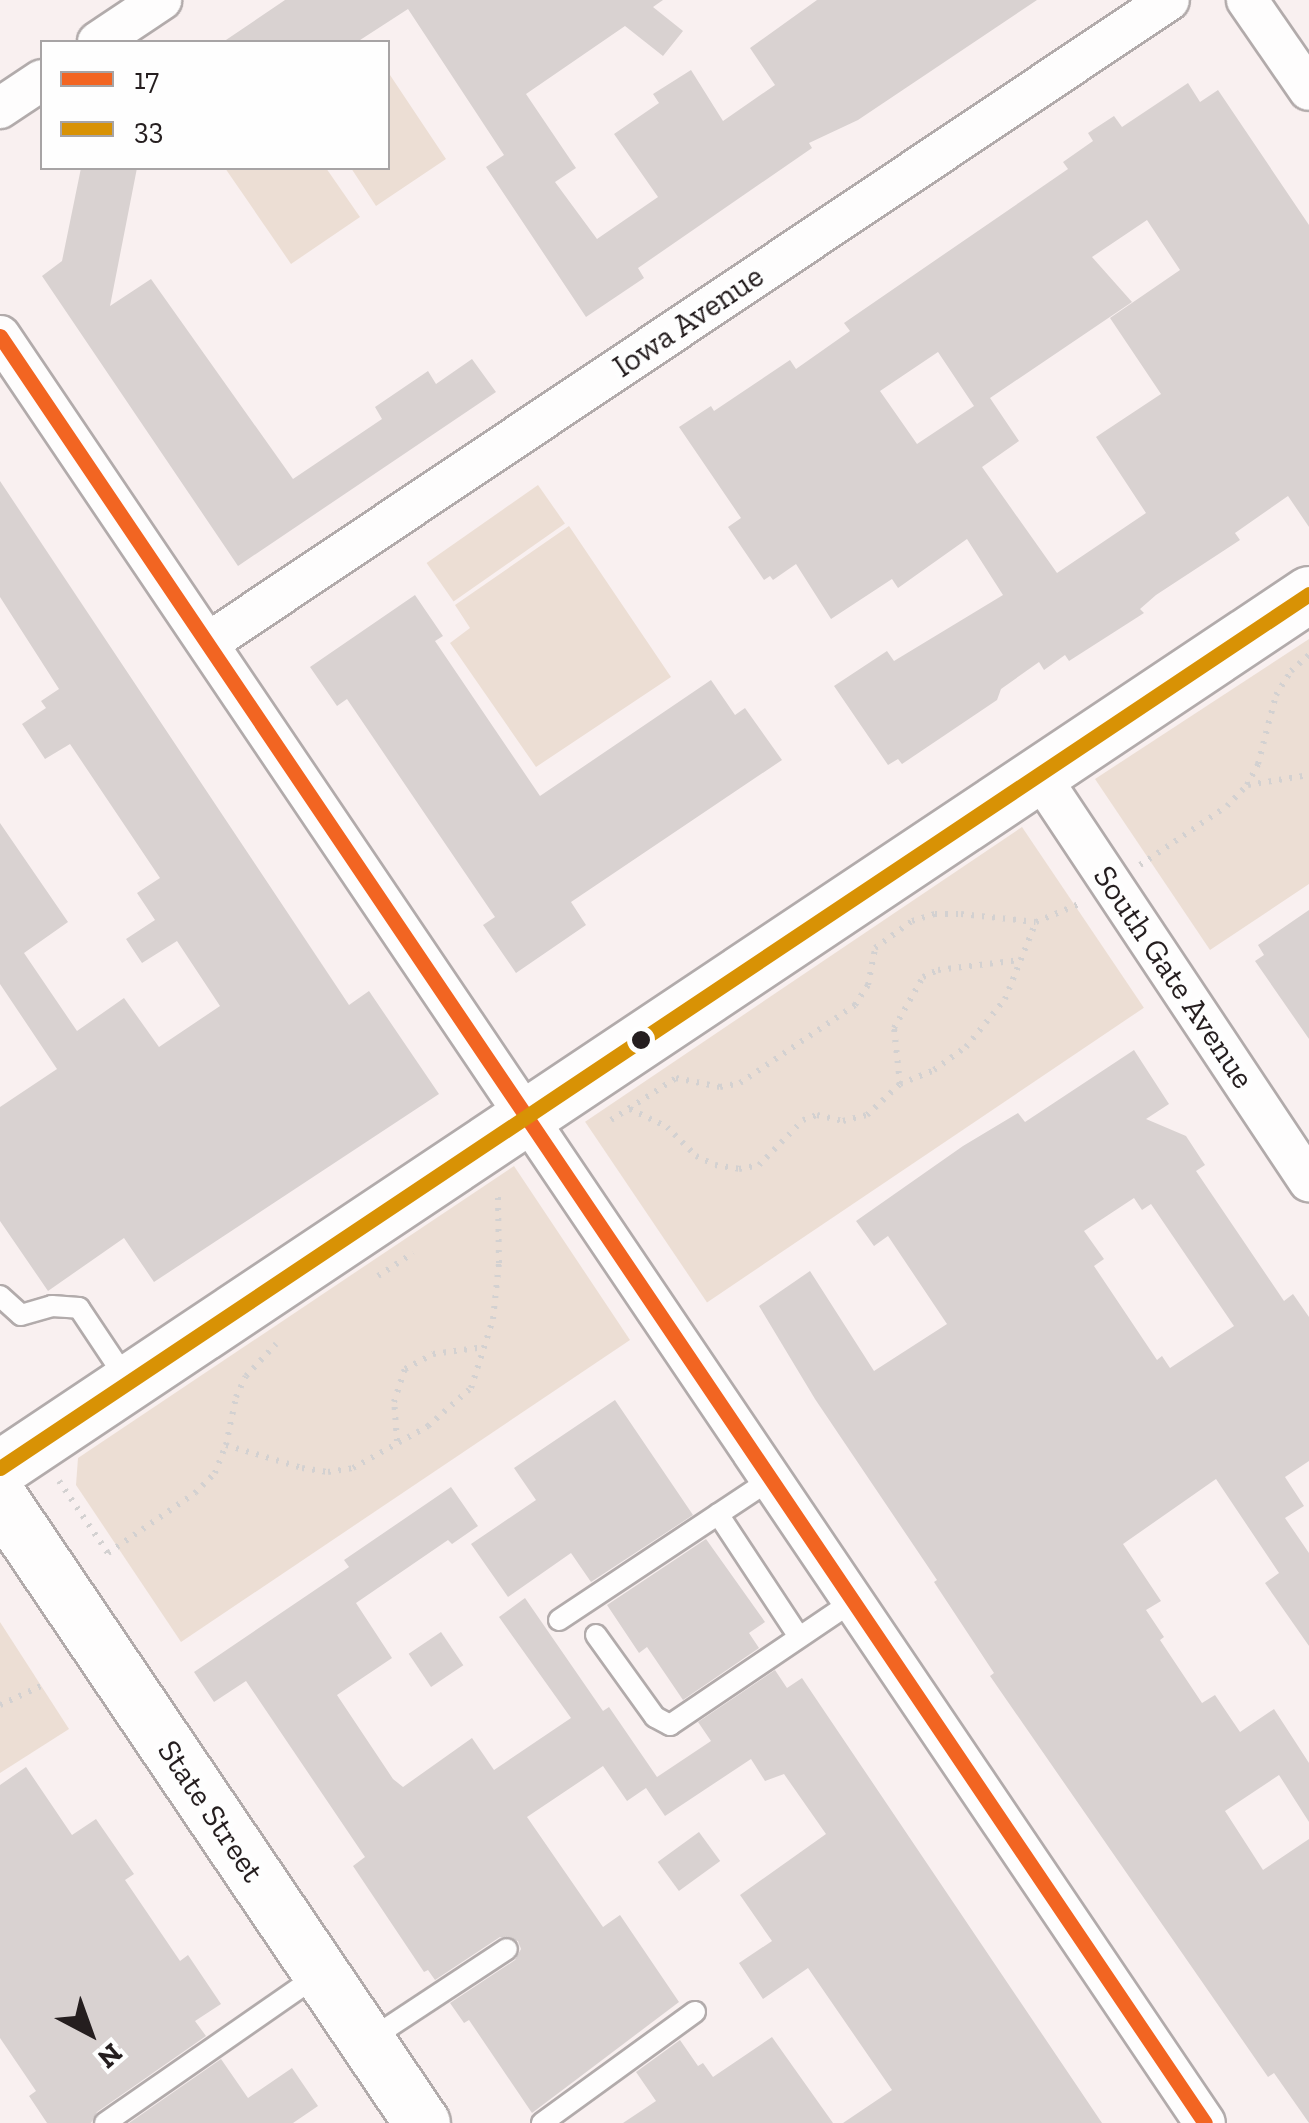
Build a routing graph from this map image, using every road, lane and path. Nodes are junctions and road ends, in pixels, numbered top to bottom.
1 (161, 0) edge
2 (1169, 0) edge
3 (1246, 0) edge
4 (101, 40) edge
5 (40, 81) edge
6 (1309, 90) edge
7 (0, 108) edge
8 (0, 336) edge
9 (1309, 594) edge
10 (208, 643) junction
11 (1309, 655) edge
12 (1309, 774) edge
13 (1039, 775) junction
14 (1246, 785) junction
15 (1136, 868) dead end
16 (1090, 897) dead end
17 (1036, 922) junction
18 (1019, 960) junction
19 (900, 1084) junction
20 (629, 1109) junction
21 (526, 1116) junction
22 (600, 1125) dead end
23 (1309, 1181) edge
24 (512, 1183) dead end
25 (498, 1196) junction
26 (482, 1207) dead end
27 (418, 1249) dead end
28 (371, 1280) dead end
29 (0, 1296) edge
30 (278, 1341) dead end
31 (485, 1347) junction
32 (128, 1382) junction
33 (397, 1441) junction
34 (226, 1445) junction
35 (0, 1468) edge
36 (771, 1479) junction
37 (58, 1480) dead end
38 (0, 1499) edge
39 (718, 1514) junction
40 (853, 1601) junction
41 (559, 1620) dead end
42 (596, 1635) dead end
43 (799, 1637) junction
44 (42, 1686) dead end
45 (0, 1705) edge
46 (507, 1949) dead end
47 (320, 1973) junction
48 (695, 2012) dead end
49 (367, 2042) junction
50 (105, 2123) edge
51 (422, 2123) edge
52 (542, 2123) edge
53 (1205, 2123) edge

1 - 4 street
2 - 10 street, Iowa Avenue
3 - 6 street
5 - 7 street
8 - 10 street
9 - 13 street
10 - 21 street
11 - 14 path
12 - 14 path
13 - 21 street
13 - 23 street, South Gate Avenue
14 - 15 path
16 - 17 path
17 - 18 path
17 - 20 path
18 - 19 path
18 - 19 path
19 - 20 path
20 - 22 path
21 - 32 street
21 - 36 street
24 - 25 path
25 - 26 path
25 - 31 path
27 - 28 path
29 - 32 lane
30 - 34 path
31 - 33 path
31 - 33 path
32 - 35 street
33 - 34 path
34 - 37 path
36 - 39 lane
36 - 40 street
38 - 47 street, State Street
39 - 41 lane
39 - 43 lane
40 - 43 lane
40 - 53 street
42 - 43 lane
44 - 45 path
46 - 49 lane
47 - 49 street, State Street
47 - 50 lane
48 - 52 lane
49 - 51 street, State Street

